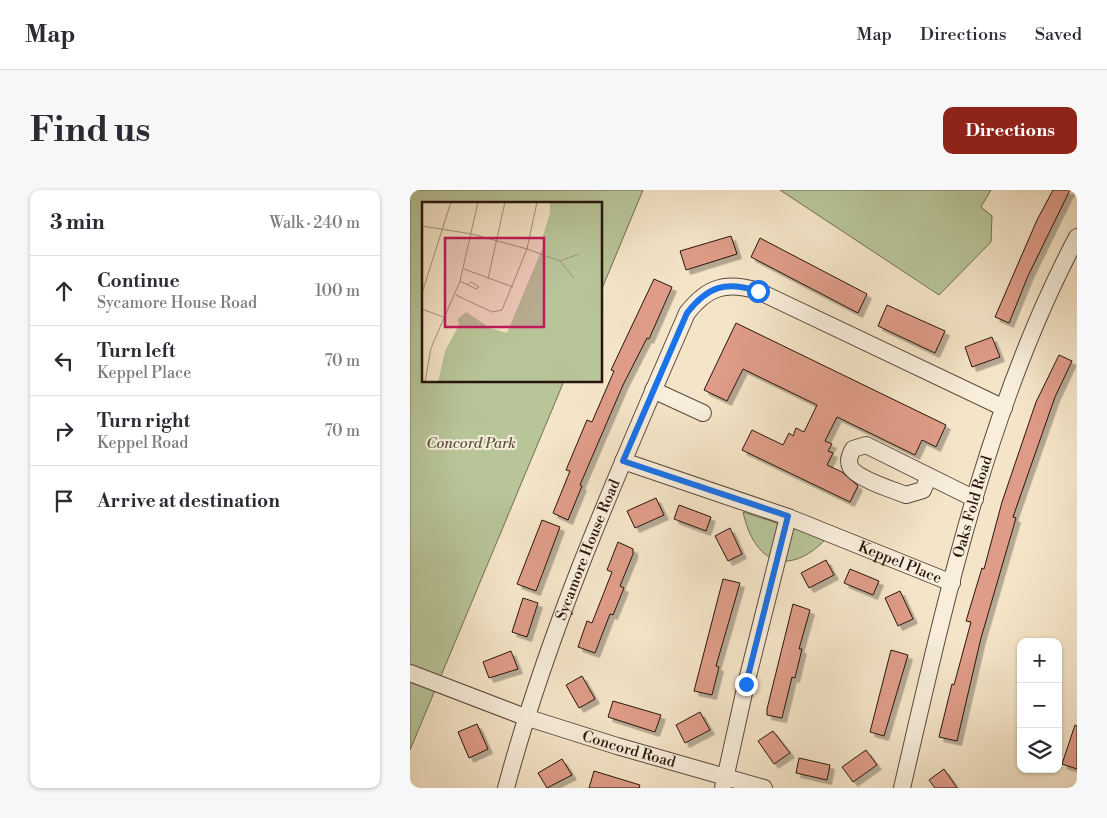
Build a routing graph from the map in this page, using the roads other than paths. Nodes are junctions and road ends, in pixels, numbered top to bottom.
1 (1077, 237) edge
2 (1073, 254) edge
3 (654, 390) junction
4 (1004, 408) junction
5 (703, 413) dead end
6 (623, 461) junction
7 (929, 476) dead end
8 (975, 499) junction
9 (788, 516) junction
10 (952, 583) junction
11 (410, 673) edge
12 (525, 717) junction
13 (724, 783) edge
14 (506, 788) edge
15 (764, 788) edge
16 (902, 788) edge

1 - 2 street, Oaks Fold Road
2 - 4 street, Oaks Fold Road
3 - 4 street, Sycamore House Road
3 - 5 street
3 - 6 street, Sycamore House Road
4 - 8 street, Oaks Fold Road
6 - 9 street, Keppel Place
6 - 12 street, Sycamore House Road
7 - 8 street
8 - 10 street, Oaks Fold Road
9 - 10 street, Keppel Place
9 - 13 street
10 - 16 street, Oaks Fold Road
11 - 12 street, Concord Road
12 - 13 street, Concord Road
12 - 14 street, Sycamore House Road
13 - 15 street, Concord Road

